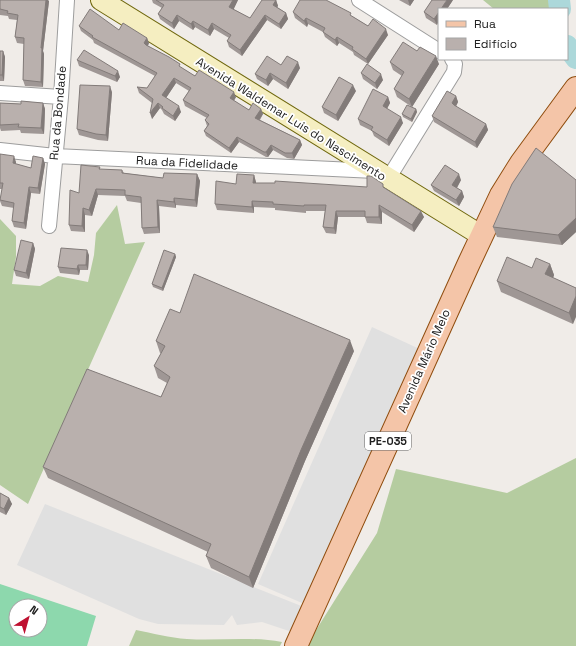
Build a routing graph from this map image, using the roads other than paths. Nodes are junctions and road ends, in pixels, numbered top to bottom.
1 (67, 0) edge
2 (101, 0) edge
3 (359, 0) edge
4 (438, 50) edge
5 (452, 60) edge
6 (576, 88) edge
7 (0, 93) edge
8 (61, 97) junction
9 (0, 150) edge
10 (55, 156) junction
11 (381, 175) junction
12 (49, 226) dead end
13 (482, 236) junction
14 (296, 646) edge

1 - 8 street, Rua da Bondade
2 - 11 main road, Avenida Waldemar Luis do Nascimento
3 - 4 street
5 - 11 street
6 - 13 main road, Avenida Mário Melo / PE-035
7 - 8 street
8 - 10 street, Rua da Bondade
9 - 10 street, Rua da Fidelidade
10 - 11 street, Rua da Fidelidade
10 - 12 street, Rua da Bondade
11 - 13 main road, Avenida Waldemar Luis do Nascimento
13 - 14 main road, Avenida Mário Melo / PE-035

